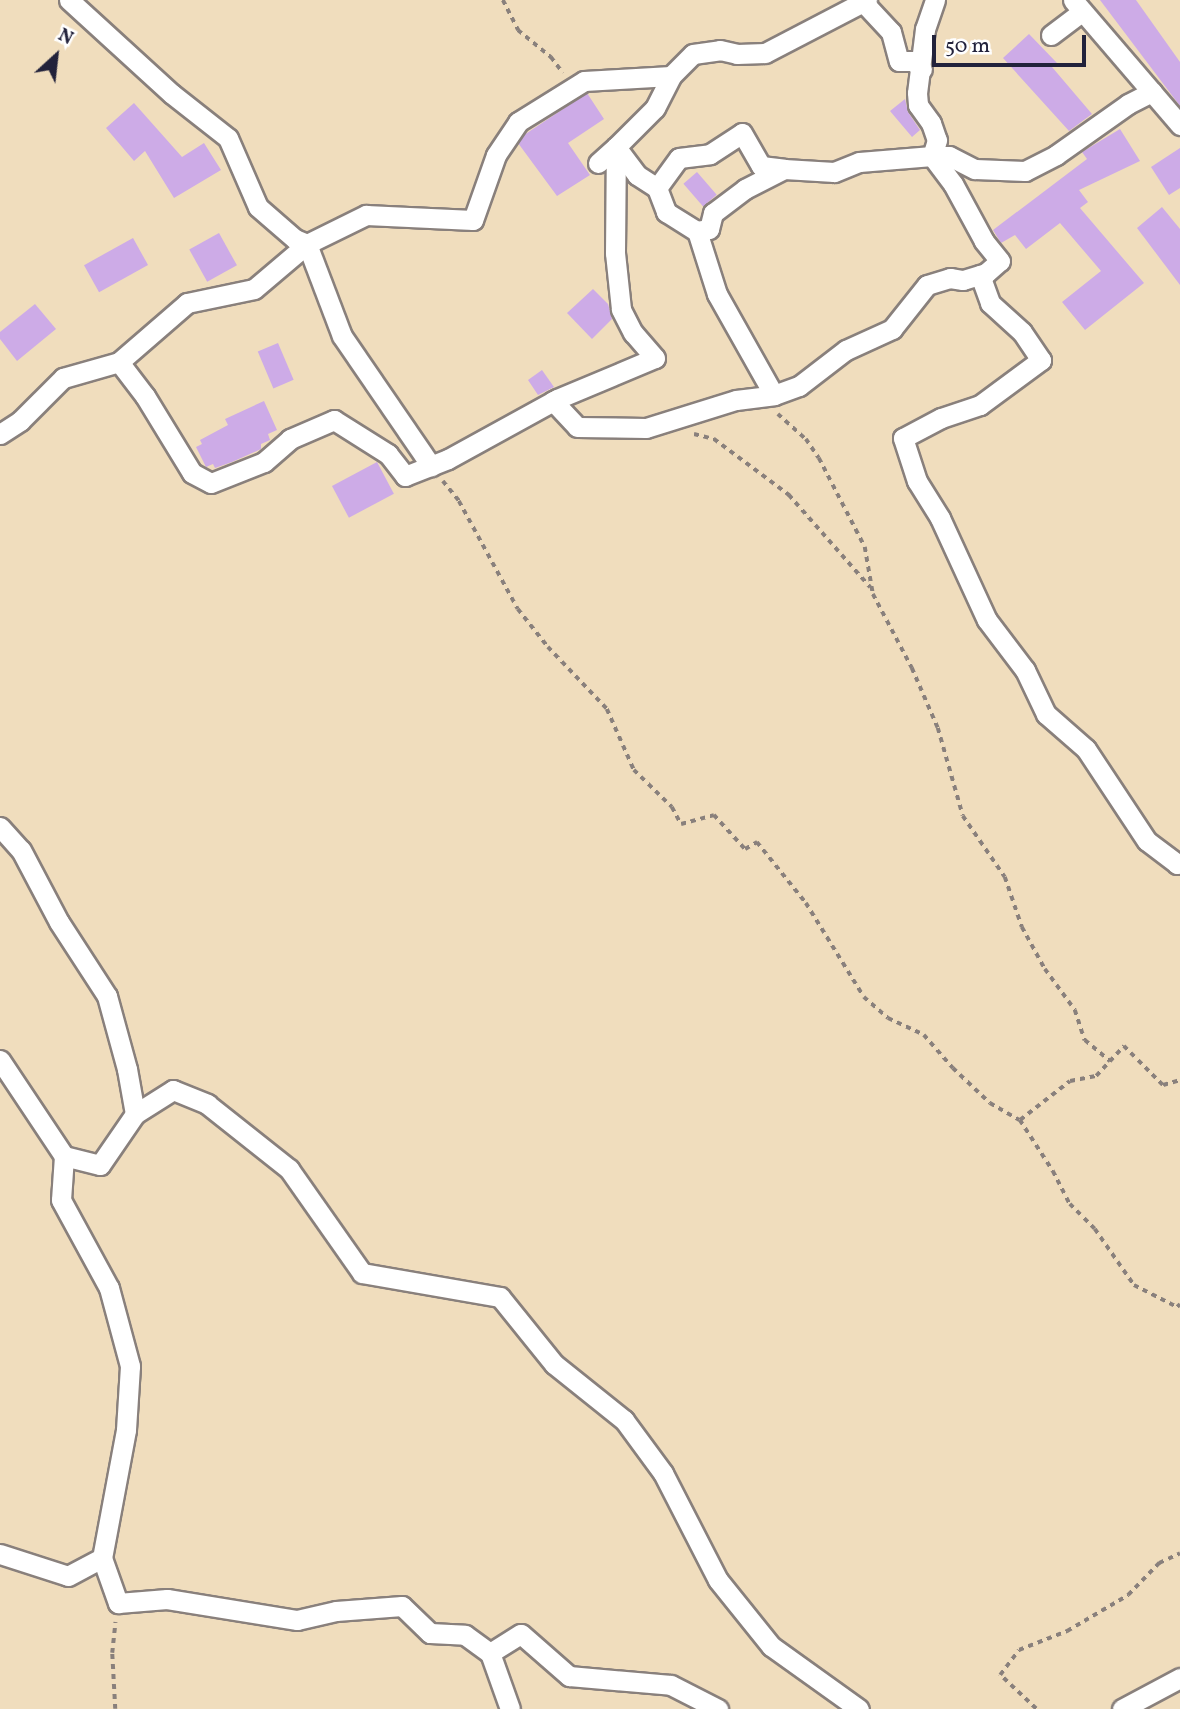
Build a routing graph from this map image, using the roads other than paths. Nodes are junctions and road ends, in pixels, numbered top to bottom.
1 (69, 0) edge
2 (935, 0) edge
3 (865, 1) edge
4 (1077, 6) edge
5 (1051, 35) dead end
6 (922, 69) junction
7 (671, 76) junction
8 (1152, 92) junction
9 (1180, 125) edge
10 (616, 147) junction
11 (932, 156) junction
12 (598, 163) dead end
13 (784, 169) junction
14 (657, 188) junction
15 (697, 231) junction
16 (307, 244) junction
17 (980, 275) junction
18 (119, 362) junction
19 (766, 396) junction
20 (553, 401) junction
21 (0, 434) edge
22 (431, 466) junction
23 (0, 827) edge
24 (1180, 863) edge
25 (0, 1060) edge
26 (135, 1114) junction
27 (64, 1156) junction
28 (0, 1554) edge
29 (102, 1558) junction
30 (490, 1653) junction
31 (1180, 1678) edge
32 (510, 1709) edge
33 (718, 1709) edge
34 (859, 1709) edge
35 (1122, 1709) edge

1 - 16 street
2 - 6 street
3 - 6 street
3 - 7 street
4 - 5 street
4 - 8 street
6 - 11 street
7 - 10 street
7 - 16 street
8 - 9 street
8 - 11 street
10 - 12 street
10 - 14 street
10 - 20 street
11 - 13 street
11 - 17 street
13 - 14 street
13 - 15 street
14 - 15 street
15 - 19 street
16 - 18 street
16 - 22 street
17 - 19 street
17 - 24 street
18 - 21 street
18 - 22 street
19 - 20 street
20 - 22 street
23 - 26 street
25 - 27 street
26 - 27 street
26 - 34 street
27 - 29 street
28 - 29 street
29 - 30 street
30 - 32 street
30 - 33 street
31 - 35 street

